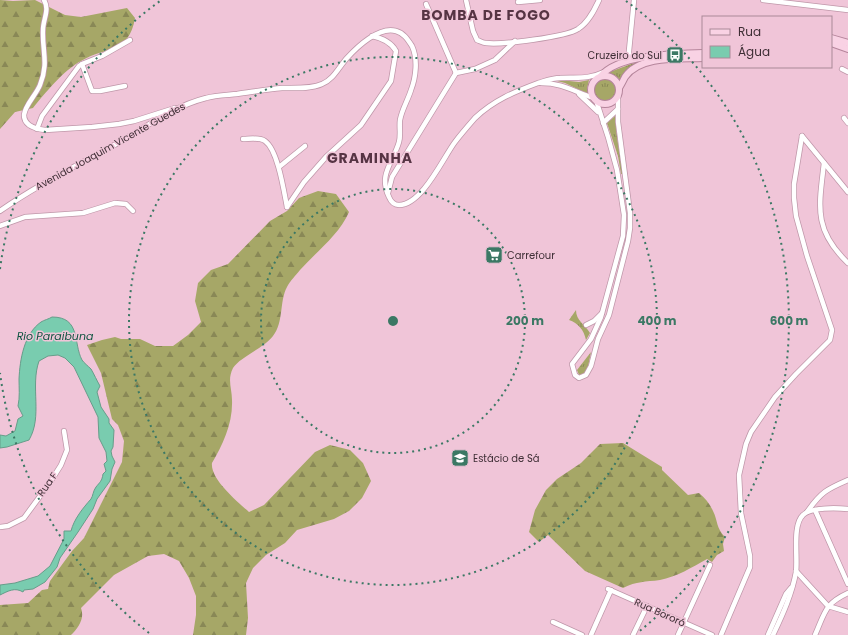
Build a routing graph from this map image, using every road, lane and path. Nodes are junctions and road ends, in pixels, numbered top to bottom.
1 (44, 0) edge
2 (466, 0) edge
3 (540, 0) edge
4 (599, 0) edge
5 (634, 0) edge
6 (763, 0) edge
7 (769, 0) edge
8 (518, 2) dead end
9 (426, 4) dead end
10 (848, 10) edge
11 (372, 36) junction
12 (832, 38) edge
13 (130, 40) dead end
14 (515, 41) junction
15 (832, 43) edge
16 (848, 43) edge
17 (848, 49) edge
18 (702, 53) edge
19 (702, 58) edge
20 (628, 62) junction
21 (82, 64) junction
22 (636, 67) junction
23 (842, 69) dead end
24 (606, 71) junction
25 (848, 72) edge
26 (456, 73) junction
27 (590, 77) junction
28 (600, 77) junction
29 (537, 84) junction
30 (126, 86) dead end
31 (572, 88) junction
32 (619, 88) junction
33 (618, 96) junction
34 (595, 99) junction
35 (180, 106) junction
36 (618, 106) junction
37 (601, 115) junction
38 (844, 118) dead end
39 (603, 123) junction
40 (848, 123) edge
41 (37, 129) junction
42 (243, 139) dead end
43 (305, 146) dead end
44 (824, 163) junction
45 (279, 167) junction
46 (848, 192) edge
47 (388, 193) junction
48 (0, 211) edge
49 (133, 211) dead end
50 (0, 226) edge
51 (848, 263) edge
52 (604, 306) junction
53 (586, 324) dead end
54 (594, 334) junction
55 (598, 339) junction
56 (64, 431) dead end
57 (848, 480) edge
58 (848, 509) edge
59 (815, 510) junction
60 (807, 512) junction
61 (0, 527) edge
62 (710, 566) dead end
63 (796, 571) junction
64 (848, 584) edge
65 (848, 593) edge
66 (646, 606) junction
67 (828, 606) junction
68 (848, 612) edge
69 (780, 613) junction
70 (553, 622) dead end
71 (683, 622) junction
72 (582, 635) edge
73 (591, 635) edge
74 (633, 635) edge
75 (678, 635) edge
76 (712, 635) edge
77 (721, 635) edge
78 (768, 635) edge
79 (773, 635) edge
80 (815, 635) edge

1 - 41 street
2 - 14 street
3 - 8 street
4 - 14 street
5 - 20 street
6 - 7 street
7 - 10 street
9 - 26 street
11 - 35 street, Avenida Joaquim Vicente Guedes
11 - 45 street
11 - 47 street, Avenida Joaquim Vicente Guedes
12 - 16 main road
13 - 21 street
14 - 26 street
15 - 17 main road
18 - 20 main road
19 - 22 main road
20 - 24 main road
21 - 30 street
21 - 41 street
22 - 32 main road
22 - 36 main road
23 - 25 street
24 - 27 street
24 - 28 main road
26 - 47 street
27 - 28 street
27 - 29 street
28 - 32 main road
28 - 34 main road
29 - 31 street
29 - 47 street
31 - 34 street
31 - 37 street
32 - 33 main road
33 - 34 main road
33 - 36 street
34 - 37 street
35 - 41 street
35 - 48 street, Avenida Joaquim Vicente Guedes
36 - 39 street
36 - 55 street
37 - 39 street
38 - 40 street
39 - 52 street
42 - 45 street
43 - 45 street
44 - 46 street
44 - 51 street
44 - 77 street
49 - 50 street
52 - 53 street
52 - 54 street
54 - 55 street
54 - 55 street
56 - 61 street, Rua F
57 - 60 street
58 - 59 street
59 - 60 street
59 - 64 street
60 - 63 street
62 - 71 street
63 - 67 street
63 - 69 street
65 - 67 street
66 - 71 street, Rua Bororó
66 - 73 street, Rua Bororó
66 - 74 street
67 - 68 street
67 - 80 street
69 - 78 street
69 - 79 street
70 - 72 street
71 - 75 street
71 - 76 street, Rua Bororó

